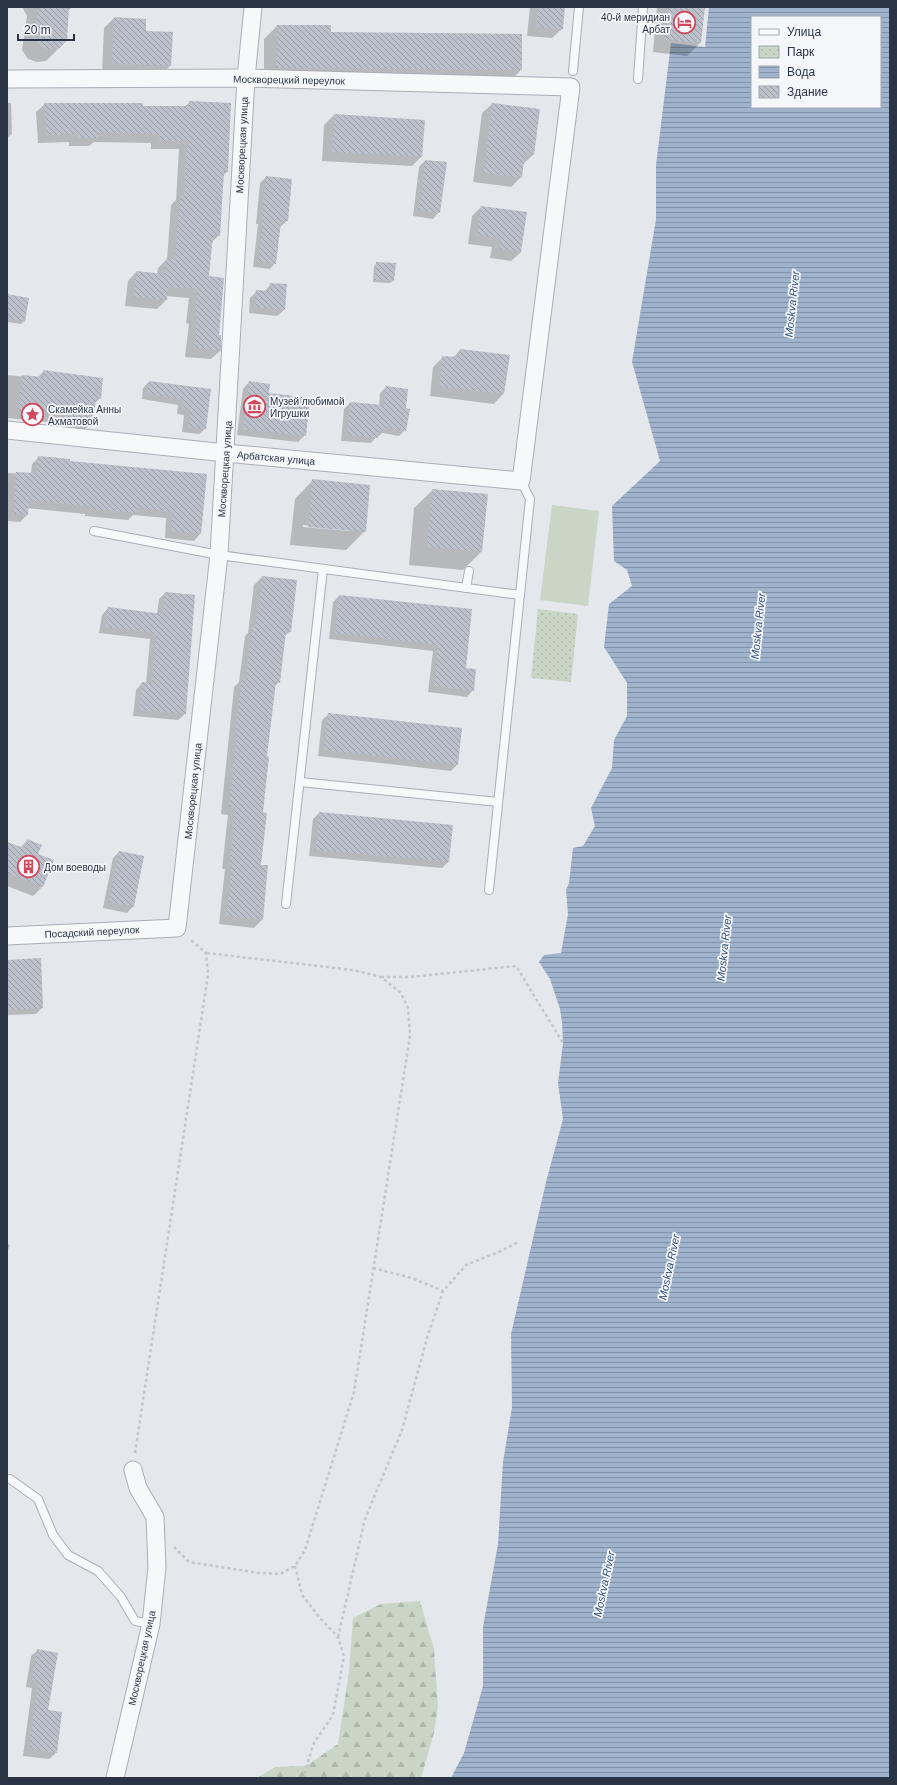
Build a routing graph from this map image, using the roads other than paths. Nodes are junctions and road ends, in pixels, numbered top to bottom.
1 (253, 7) edge
2 (579, 7) edge
3 (643, 7) edge
4 (246, 78) junction
5 (7, 79) edge
6 (572, 79) junction
7 (638, 79) dead end
8 (7, 430) edge
9 (226, 453) junction
10 (521, 481) junction
11 (94, 531) dead end
12 (219, 555) junction
13 (323, 569) junction
14 (469, 571) dead end
15 (466, 588) junction
16 (520, 595) junction
17 (300, 782) junction
18 (498, 802) junction
19 (489, 890) dead end
20 (286, 904) dead end
21 (177, 928) joint
22 (7, 936) edge
23 (133, 1470) road end
24 (7, 1479) edge
25 (151, 1624) junction
26 (115, 1778) edge

1 - 4 street, Москворецкая улица
2 - 6 lane
3 - 7 lane
4 - 5 street, Москворецкий переулок
4 - 6 street, Москворецкий переулок
4 - 9 street, Москворецкая улица
6 - 10 street
8 - 9 street, Арбатская улица
9 - 10 street, Арбатская улица
9 - 12 street, Москворецкая улица
10 - 16 lane
11 - 12 lane
12 - 13 lane
12 - 21 street, Москворецкая улица
13 - 15 lane
13 - 17 lane
14 - 15 lane
15 - 16 lane
16 - 18 lane
17 - 18 lane
17 - 20 lane
18 - 19 lane
21 - 22 street, Посадский переулок
23 - 25 street, Москворецкая улица
24 - 25 lane
25 - 26 street, Москворецкая улица

